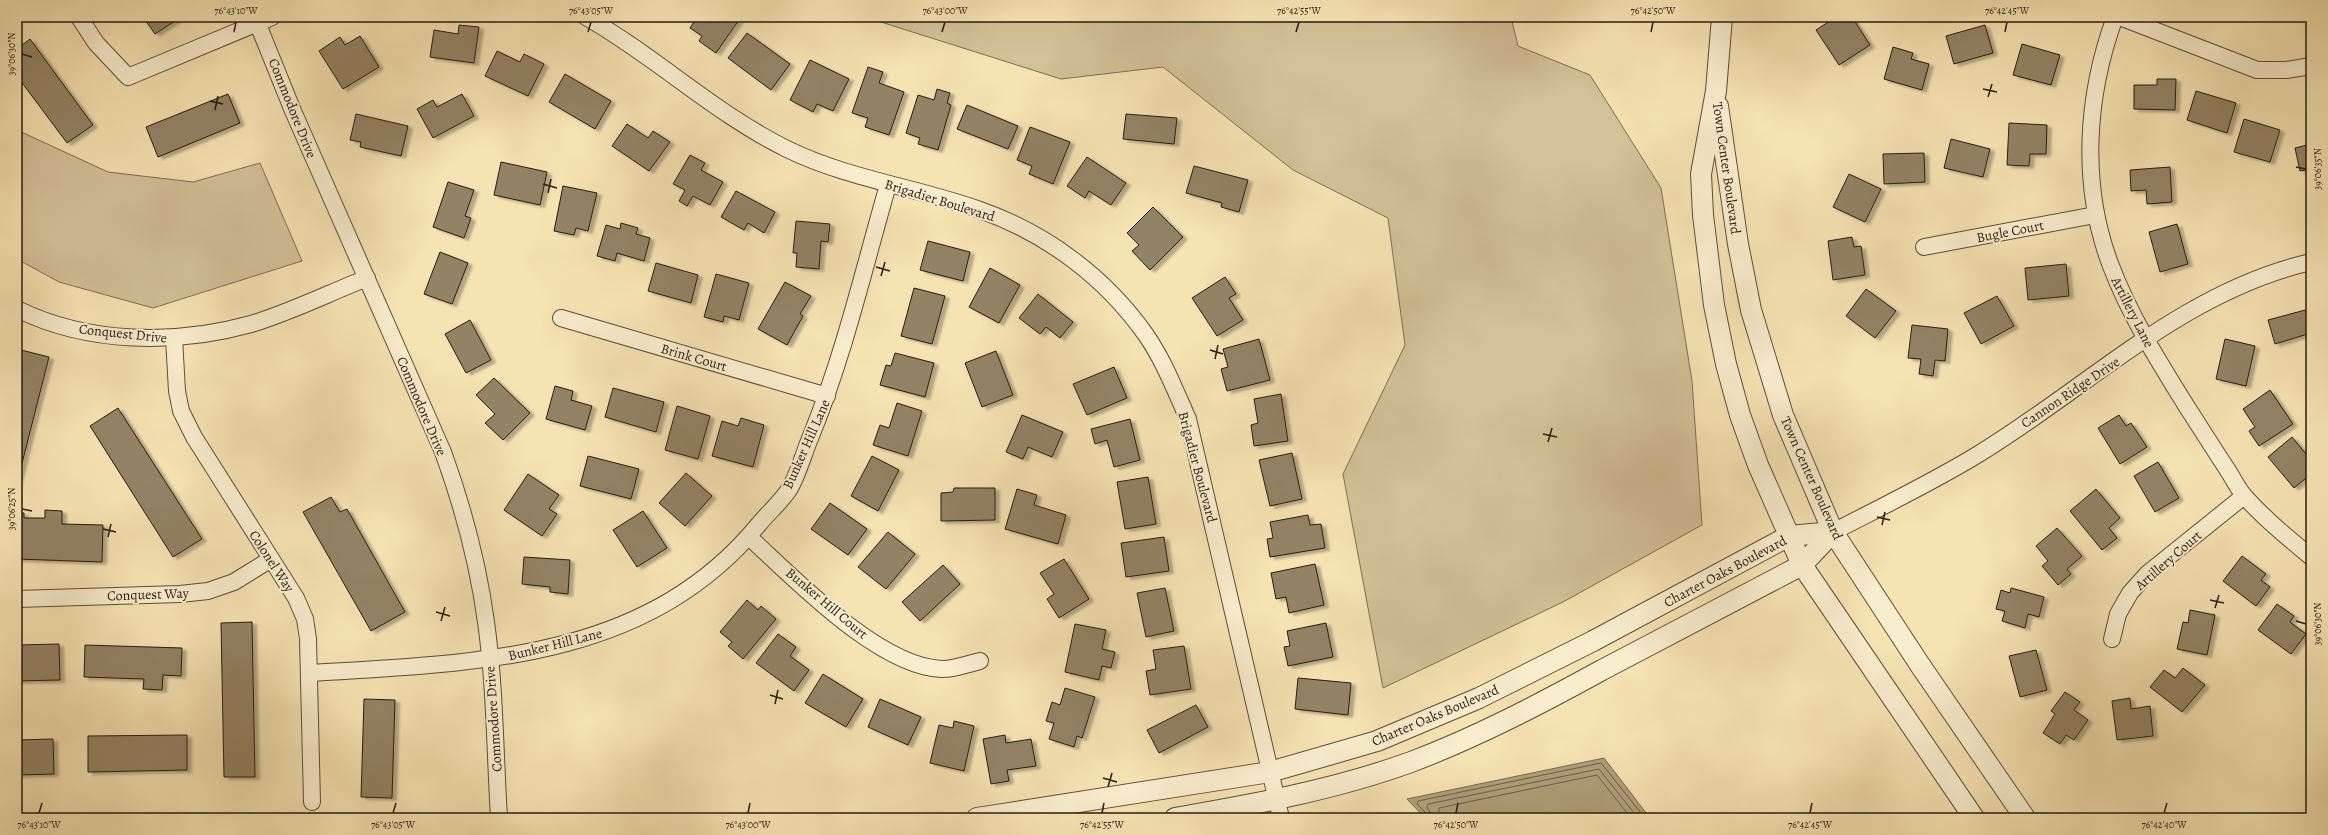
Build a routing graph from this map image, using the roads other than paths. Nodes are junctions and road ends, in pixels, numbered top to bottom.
1 (79, 17) edge
2 (272, 17) edge
3 (586, 17) edge
4 (1722, 17) edge
5 (2115, 17) edge
6 (2120, 17) edge
7 (256, 20) edge
8 (2311, 66) edge
9 (1716, 90) junction
10 (888, 185) junction
11 (2095, 215) junction
12 (1924, 247) dead end
13 (2311, 262) edge
14 (367, 278) junction
15 (17, 309) edge
16 (561, 318) dead end
17 (174, 338) junction
18 (2147, 340) junction
19 (827, 396) junction
20 (2244, 496) junction
21 (1833, 532) junction
22 (1789, 536) junction
23 (749, 537) junction
24 (2311, 557) edge
25 (271, 559) junction
26 (1802, 565) junction
27 (17, 599) edge
28 (2112, 639) dead end
29 (489, 659) junction
30 (980, 661) dead end
31 (309, 673) junction
32 (1270, 772) junction
33 (312, 802) dead end
34 (1279, 809) edge
35 (499, 818) edge
36 (977, 818) edge
37 (1174, 818) edge
38 (1974, 818) edge
39 (2024, 818) edge

1 - 7 street
2 - 7 street
3 - 10 street, Brigadier Boulevard
4 - 9 street, Town Center Boulevard
5 - 11 street, Artillery Lane
6 - 8 street
7 - 14 street, Commodore Drive
9 - 21 street, Town Center Boulevard
9 - 22 street, Town Center Boulevard
10 - 19 street, Bunker Hill Lane
10 - 32 street, Brigadier Boulevard
11 - 12 street, Bugle Court
11 - 18 street, Artillery Lane
13 - 18 street, Cannon Ridge Drive
14 - 17 street, Conquest Drive
14 - 29 street, Commodore Drive
15 - 17 street, Conquest Drive
16 - 19 street, Brink Court
17 - 25 street, Colonel Way
18 - 20 street, Artillery Lane
18 - 21 street, Cannon Ridge Drive
19 - 23 street, Bunker Hill Lane
20 - 24 street, Artillery Lane
20 - 28 street, Artillery Court
21 - 22 street, Charter Oaks Boulevard
21 - 26 street
21 - 39 street, Town Center Boulevard
22 - 26 street, Town Center Boulevard
22 - 32 street, Charter Oaks Boulevard
23 - 29 street, Bunker Hill Lane
23 - 30 street, Bunker Hill Court
25 - 27 street, Conquest Way
25 - 31 street, Colonel Way
26 - 34 street
26 - 38 street, Town Center Boulevard
29 - 31 street, Bunker Hill Lane
29 - 35 street, Commodore Drive
31 - 33 street, Colonel Way
32 - 34 street, Brigadier Boulevard
32 - 36 street, Charter Oaks Boulevard
34 - 37 street

